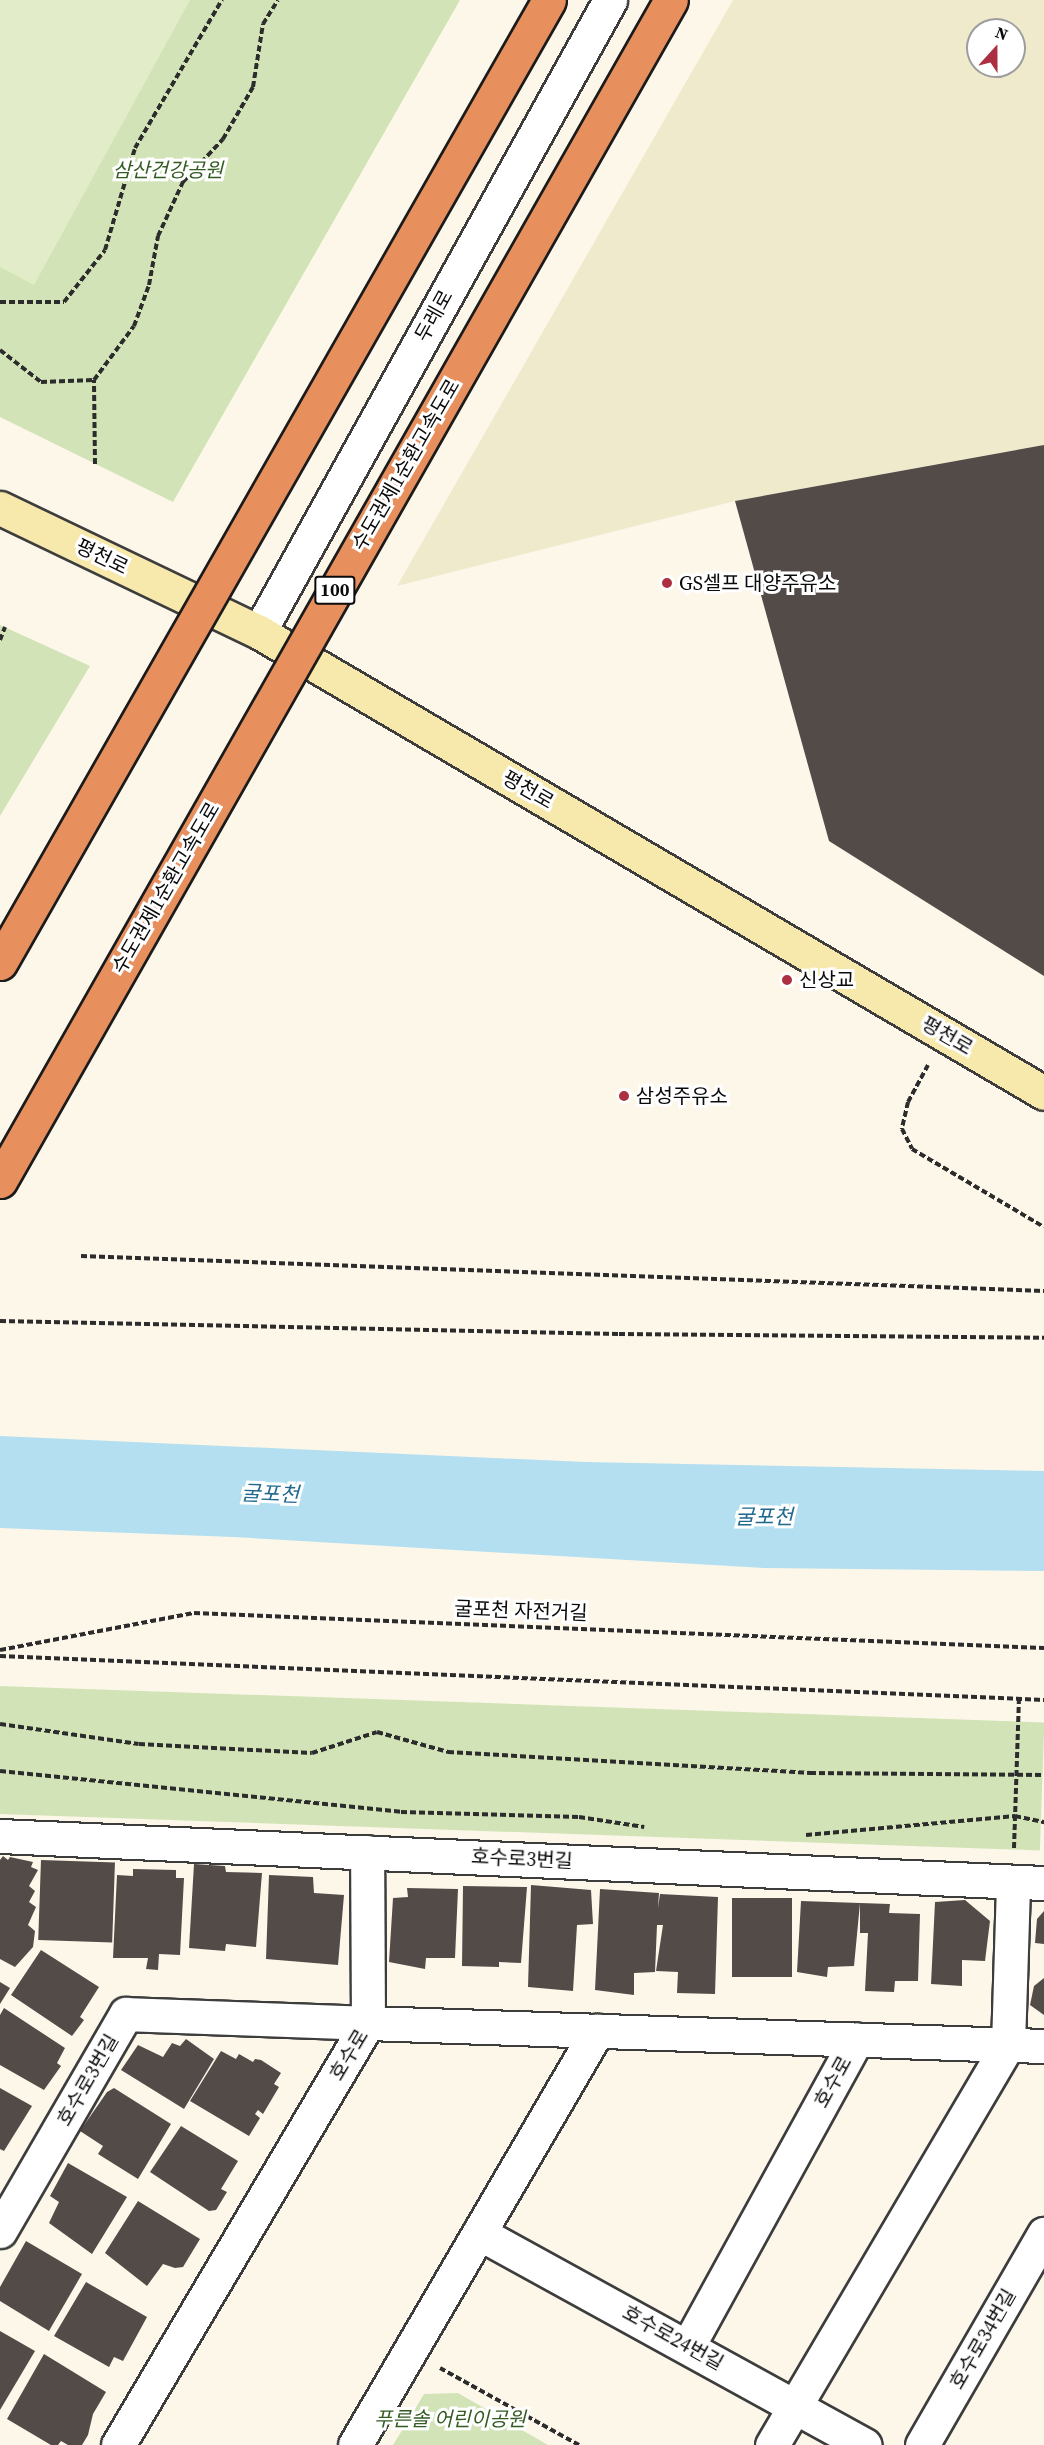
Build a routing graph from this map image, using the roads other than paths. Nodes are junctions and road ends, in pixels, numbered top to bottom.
1 (549, 0) edge
2 (610, 0) edge
3 (671, 0) edge
4 (0, 508) edge
5 (259, 632) junction
6 (0, 963) edge
7 (1044, 1093) edge
8 (0, 1181) edge
9 (0, 1836) edge
10 (367, 1852) junction
11 (1028, 1882) edge
12 (368, 2022) junction
13 (597, 2031) junction
14 (857, 2039) junction
15 (1008, 2045) junction
16 (1044, 2046) edge
17 (0, 2232) edge
18 (479, 2233) junction
19 (1044, 2234) edge
20 (688, 2346) junction
21 (796, 2406) junction
22 (118, 2445) edge
23 (355, 2445) edge
24 (772, 2445) edge
25 (865, 2445) edge
26 (922, 2445) edge

1 - 6 highway, bridge
2 - 5 street, 두레로
3 - 8 highway, 수도권제1순환고속도로 / 100, bridge
4 - 5 main road, 평천로
5 - 7 main road, 평천로
9 - 10 street, 호수로3번길
10 - 11 street, 호수로3번길
10 - 12 street
11 - 15 street
12 - 13 street, 호수로
12 - 17 street, 호수로3번길
12 - 22 street, 호수로
13 - 14 street, 호수로
13 - 18 street
14 - 15 street, 호수로
14 - 20 street, 호수로
15 - 16 street, 호수로
15 - 21 street
18 - 20 street, 호수로24번길
18 - 23 street
19 - 26 street, 호수로34번길
20 - 21 street, 호수로24번길
21 - 24 street
21 - 25 street, 호수로24번길

